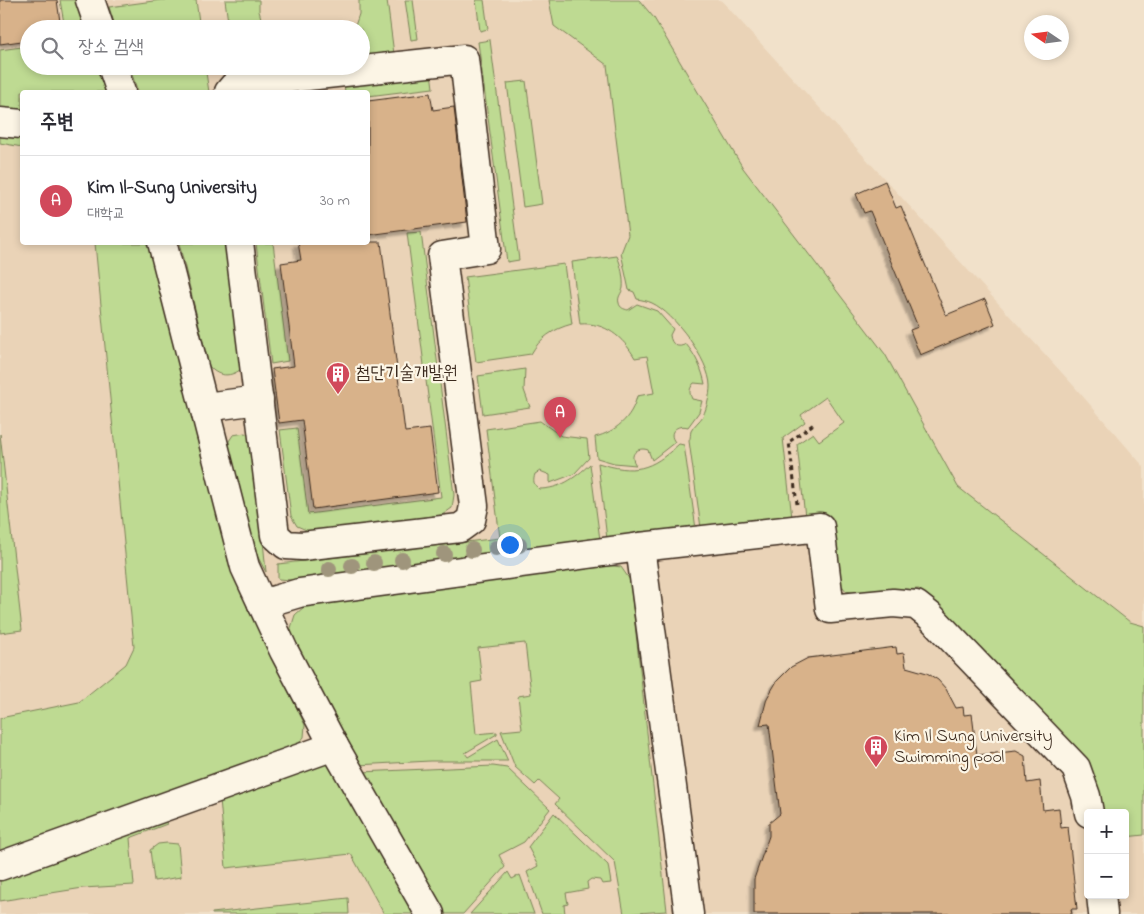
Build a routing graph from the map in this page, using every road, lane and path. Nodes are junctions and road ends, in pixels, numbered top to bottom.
1 (90, 0) edge
2 (97, 20) edge
3 (370, 69) edge
4 (115, 75) edge
5 (315, 75) edge
6 (120, 90) edge
7 (231, 90) edge
8 (0, 122) edge
9 (20, 124) edge
10 (163, 245) edge
11 (239, 245) edge
12 (259, 400) junction
13 (205, 408) junction
14 (815, 423) dead end
15 (800, 530) junction
16 (640, 547) junction
17 (262, 604) junction
18 (334, 746) junction
19 (1088, 809) edge
20 (0, 866) edge
21 (1101, 899) edge
22 (430, 914) edge
23 (689, 914) edge
24 (1103, 914) edge

1 - 2 lane
3 - 12 lane
4 - 6 lane
5 - 7 lane
8 - 9 lane
10 - 13 lane
11 - 12 lane
12 - 13 lane
13 - 17 lane
14 - 15 path
15 - 16 lane
15 - 19 lane
16 - 17 lane
16 - 23 lane
17 - 18 lane
18 - 20 lane
18 - 22 lane
21 - 24 lane

